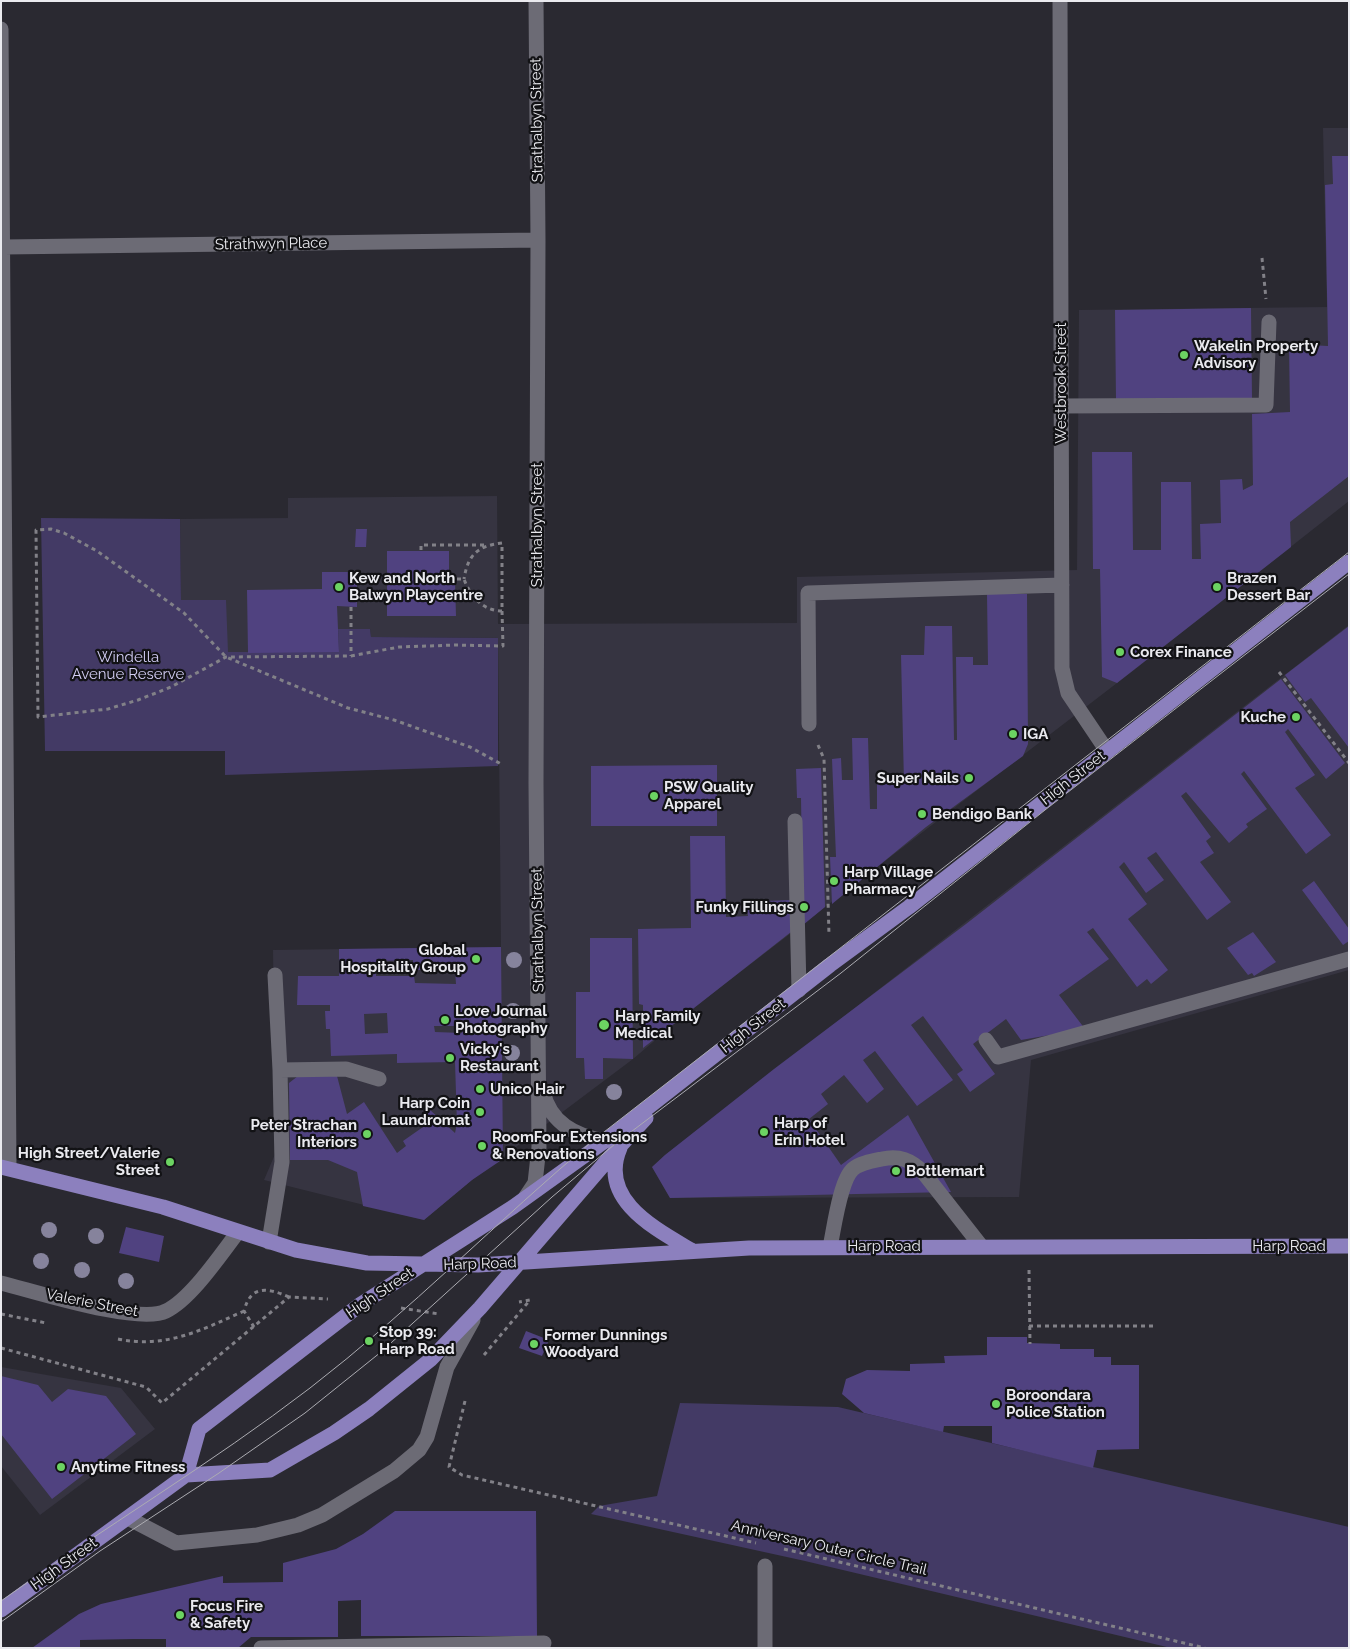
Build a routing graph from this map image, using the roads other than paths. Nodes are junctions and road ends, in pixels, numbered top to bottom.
1 (536, 1) edge
2 (1060, 1) edge
3 (1, 29) edge
4 (538, 240) junction
5 (4, 247) junction
6 (1269, 322) road end
7 (3, 403) edge
8 (1061, 406) junction
9 (1349, 562) edge
10 (1062, 585) junction
11 (809, 724) road end
12 (1107, 751) junction
13 (795, 821) dead end
14 (1349, 959) edge
15 (275, 975) dead end
16 (799, 990) junction
17 (986, 1040) dead end
18 (539, 1049) junction
19 (280, 1070) junction
20 (379, 1079) dead end
21 (678, 1084) junction
22 (606, 1141) junction
23 (620, 1146) junction
24 (5, 1167) edge
25 (525, 1198) junction
26 (238, 1232) junction
27 (269, 1242) junction
28 (981, 1246) junction
29 (1349, 1246) edge
30 (830, 1247) junction
31 (691, 1250) junction
32 (519, 1262) junction
33 (421, 1265) junction
34 (1, 1283) edge
35 (480, 1308) junction
36 (186, 1475) junction
37 (128, 1518) junction
38 (765, 1566) dead end
39 (1, 1610) edge
40 (544, 1643) dead end
41 (261, 1648) edge
42 (765, 1648) edge

1 - 4 street, Strathalbyn Street
2 - 8 street, Westbrook Street
3 - 5 street
4 - 5 street, Strathwyn Place
4 - 18 street, Strathalbyn Street
5 - 7 street
6 - 8 street
7 - 24 street
8 - 10 street, Westbrook Street
9 - 12 main road, High Street
10 - 11 street
10 - 12 street, Westbrook Street
12 - 16 main road, High Street
13 - 16 street
14 - 17 street
15 - 19 street
16 - 21 main road, High Street
18 - 22 street, Strathalbyn Street
18 - 25 street, Strathalbyn Street
19 - 20 street
19 - 27 street
21 - 22 main road, High Street
21 - 23 main road, High Street
22 - 25 main road, High Street
23 - 31 main road
23 - 32 main road, High Street
24 - 26 main road
25 - 33 main road, High Street
26 - 27 main road
26 - 34 street, Valerie Street
27 - 33 main road
28 - 29 main road, Harp Road
28 - 30 main road, Harp Road
28 - 30 street
30 - 31 main road, Harp Road
31 - 32 main road, Harp Road
32 - 33 main road, Harp Road
32 - 35 main road, High Street
33 - 36 main road, High Street
35 - 36 main road, High Street
35 - 37 street, High Street
36 - 37 main road, High Street
37 - 39 main road, High Street
38 - 42 street
40 - 41 street

